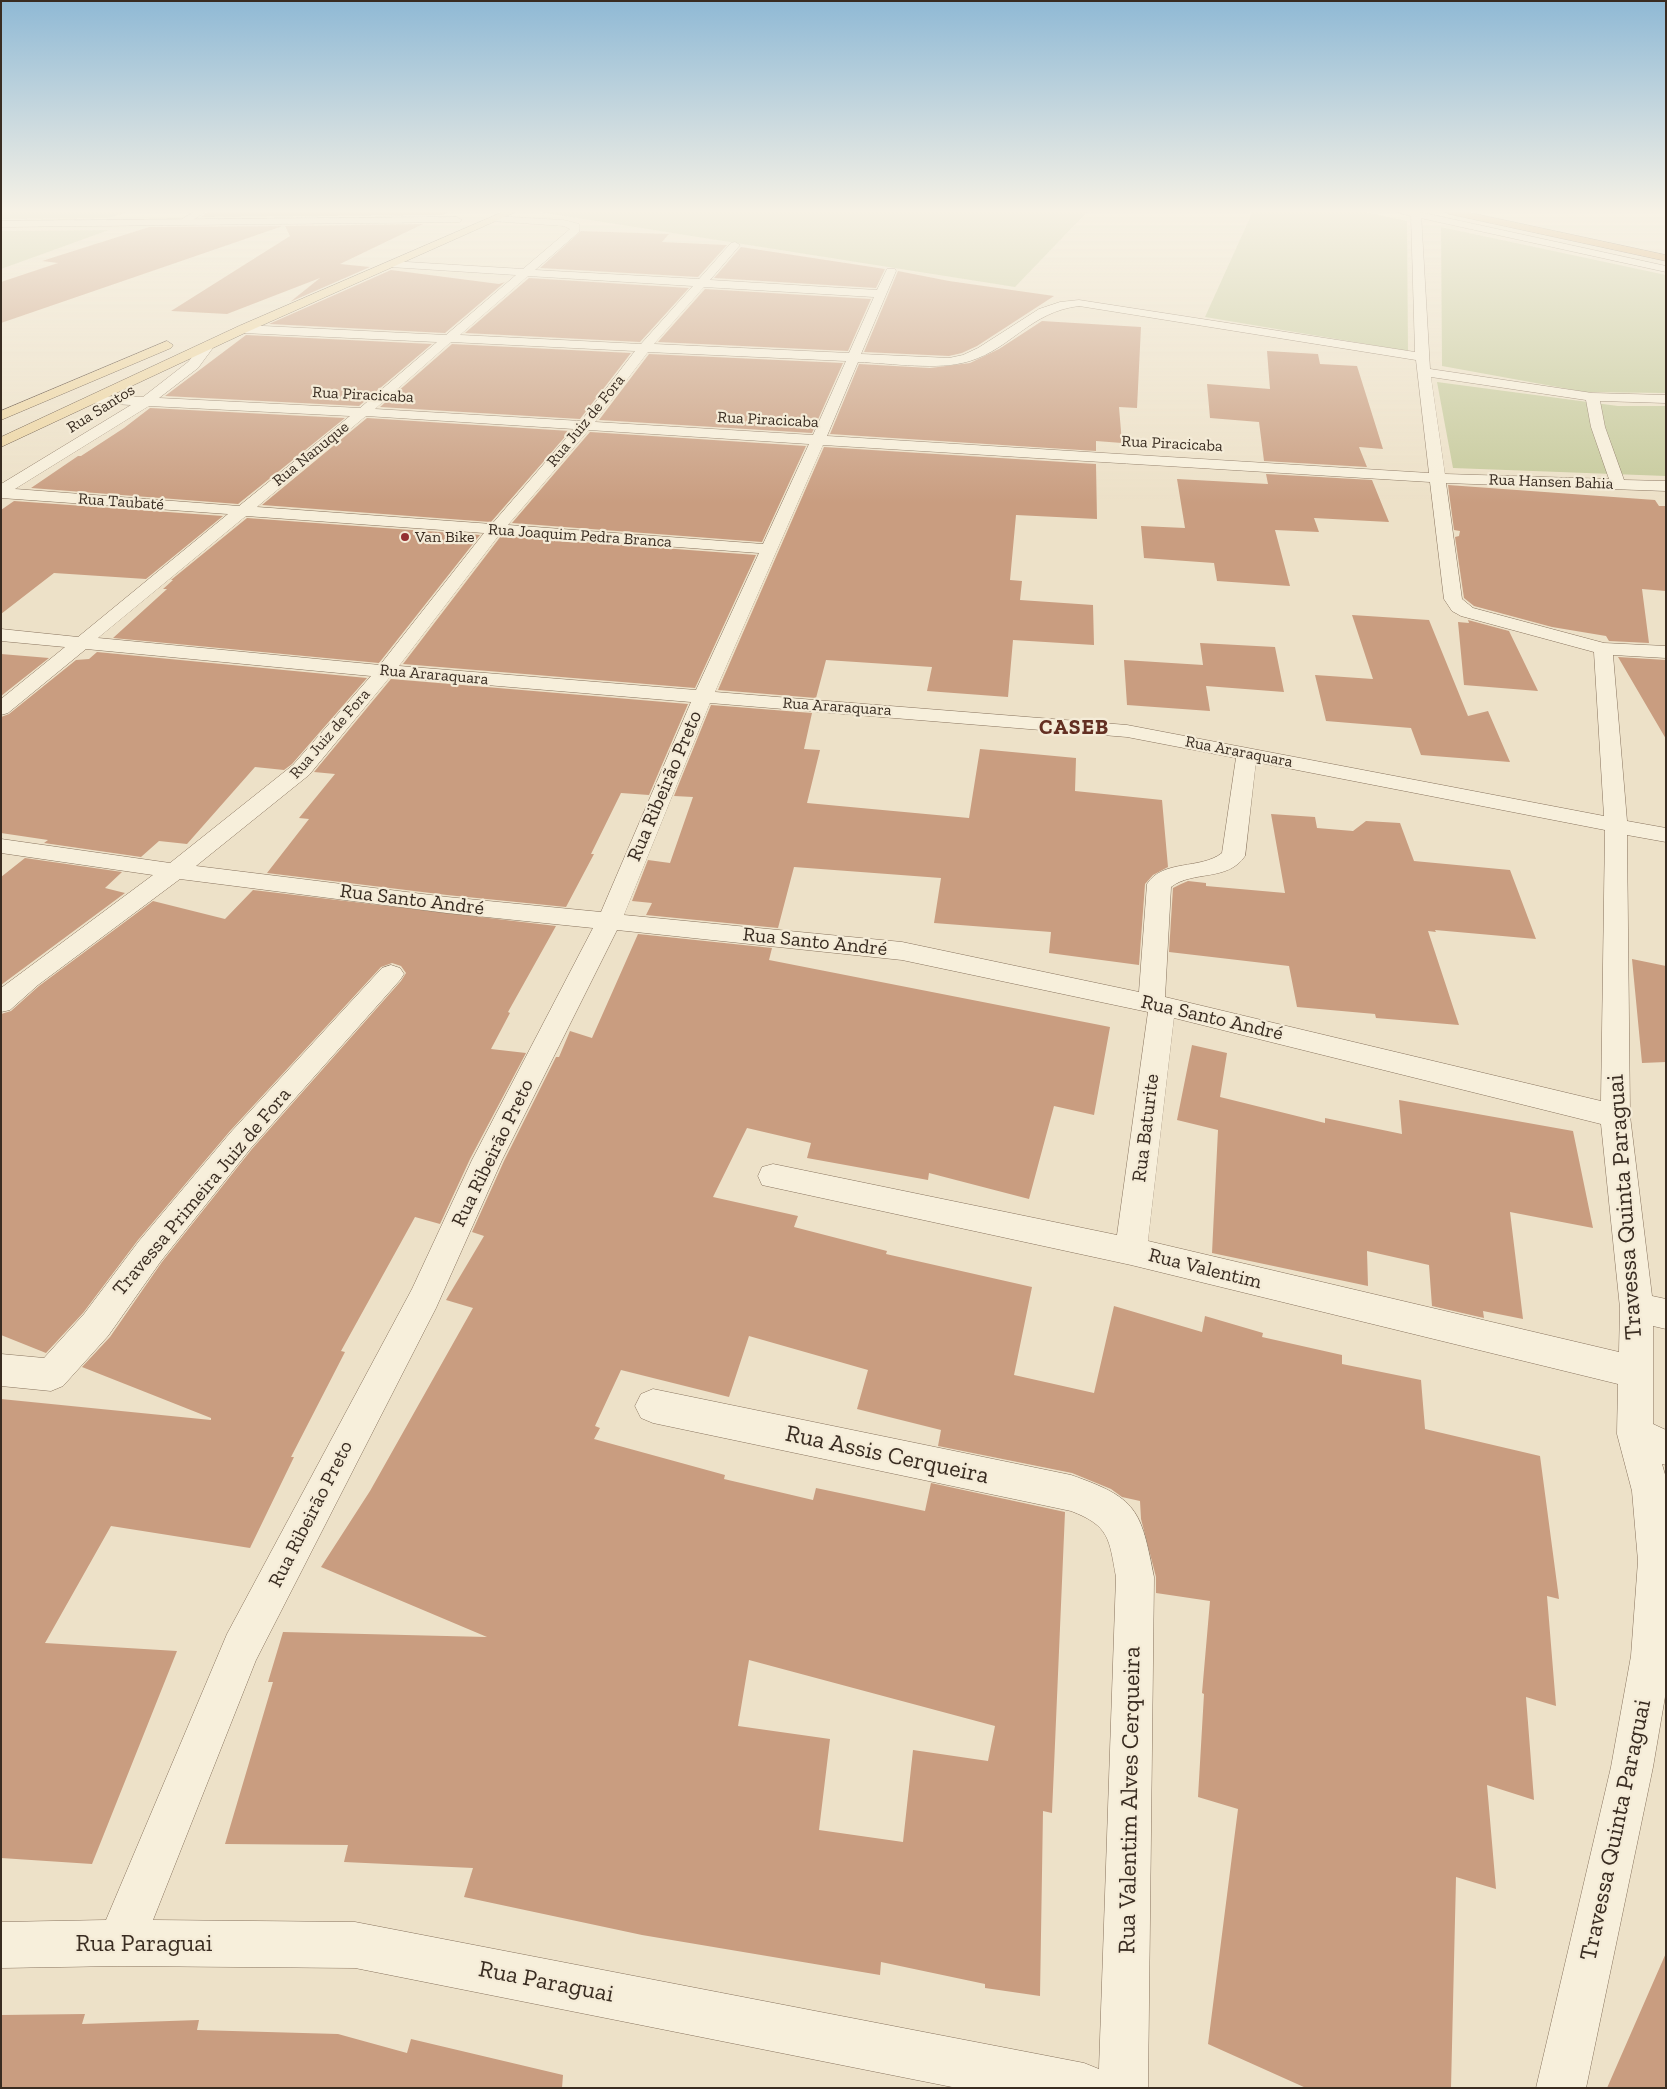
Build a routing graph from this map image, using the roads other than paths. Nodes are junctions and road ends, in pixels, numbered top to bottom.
1 (289, 308) edge
2 (481, 308) edge
3 (680, 308) edge
4 (875, 308) edge
5 (1047, 308) edge
6 (1116, 308) edge
7 (1419, 308) edge
8 (243, 329) junction
9 (447, 338) junction
10 (176, 342) dead end
11 (209, 345) junction
12 (644, 348) junction
13 (853, 356) junction
14 (1423, 365) junction
15 (1592, 397) junction
16 (97, 399) junction
17 (1666, 399) edge
18 (146, 402) junction
19 (362, 412) junction
20 (1, 416) edge
21 (585, 426) junction
22 (818, 440) junction
23 (1, 443) edge
24 (1436, 478) junction
25 (1618, 484) junction
26 (1666, 486) edge
27 (1, 492) edge
28 (242, 511) junction
29 (495, 530) junction
30 (769, 549) junction
31 (1, 635) edge
32 (85, 642) junction
33 (1603, 649) junction
34 (1666, 652) edge
35 (385, 671) junction
36 (702, 697) junction
37 (1, 709) edge
38 (1247, 754) junction
39 (1616, 824) junction
40 (1666, 834) edge
41 (1, 846) edge
42 (175, 871) junction
43 (609, 922) junction
44 (391, 974) dead end
45 (1, 1003) edge
46 (1156, 1005) junction
47 (1615, 1116) junction
48 (773, 1176) dead end
49 (1130, 1251) junction
50 (1651, 1311) edge
51 (1, 1370) edge
52 (1635, 1372) junction
53 (653, 1406) dead end
54 (1651, 1441) edge
55 (1118, 1515) joint
56 (120, 1943) junction
57 (1, 1944) edge
58 (1084, 2088) edge
59 (1123, 2088) edge
60 (1561, 2088) edge

1 - 8 main road
2 - 9 street, Rua Nanuque
3 - 12 street, Rua Juiz de Fora
4 - 13 street, Rua Ribeirão Preto
5 - 13 street
6 - 14 street
7 - 14 street
8 - 9 street
8 - 11 main road
9 - 12 street
9 - 19 street, Rua Nanuque
10 - 20 main road
11 - 16 main road
11 - 18 street, Rua Santos
12 - 13 street
12 - 21 street, Rua Juiz de Fora
13 - 22 street, Rua Ribeirão Preto
14 - 15 street
14 - 24 street
15 - 17 street
15 - 25 street
16 - 18 street, Rua Piracicaba
16 - 23 main road
18 - 19 street, Rua Piracicaba
18 - 27 street, Rua Santos
19 - 21 street, Rua Piracicaba
19 - 28 street, Rua Nanuque
21 - 22 street, Rua Piracicaba
21 - 29 street, Rua Juiz de Fora
22 - 24 street, Rua Piracicaba
22 - 30 street, Rua Ribeirão Preto
24 - 25 street, Rua Hansen Bahia
24 - 33 street
25 - 26 street, Rua Hansen Bahia
27 - 28 street, Rua Taubaté
28 - 29 street, Rua Joaquim Pedra Branca
28 - 32 street, Rua Nanuque
29 - 30 street, Rua Joaquim Pedra Branca
29 - 35 street, Rua Juiz de Fora
30 - 36 street, Rua Ribeirão Preto
31 - 32 street, Rua Araraquara
32 - 35 street, Rua Araraquara
32 - 37 street, Rua Nanuque
33 - 34 street
33 - 39 street, Travessa Quinta Paraguai
35 - 36 street, Rua Araraquara
35 - 42 street, Rua Juiz de Fora
36 - 38 street, Rua Araraquara
36 - 43 street, Rua Ribeirão Preto
38 - 39 street, Rua Araraquara
38 - 46 street, Rua Baturite
39 - 40 street, Rua Araraquara
39 - 47 street, Travessa Quinta Paraguai
41 - 42 street, Rua Santo André
42 - 43 street, Rua Santo André
42 - 45 street, Rua Juiz de Fora
43 - 46 street, Rua Santo André
43 - 56 street, Rua Ribeirão Preto
44 - 51 street, Travessa Primeira Juiz de Fora
46 - 47 street, Rua Santo André
46 - 49 street, Rua Baturite
47 - 50 street, Travessa Quinta Paraguai
48 - 49 street, Rua Valentim
49 - 52 street, Rua Valentim
50 - 52 street, Travessa Quinta Paraguai
52 - 54 street, Travessa Quinta Paraguai
53 - 55 street, Rua Assis Cerqueira
54 - 60 street, Travessa Quinta Paraguai
55 - 59 street, Rua Valentim Alves Cerqueira
56 - 57 street, Rua Paraguai
56 - 58 street, Rua Paraguai

